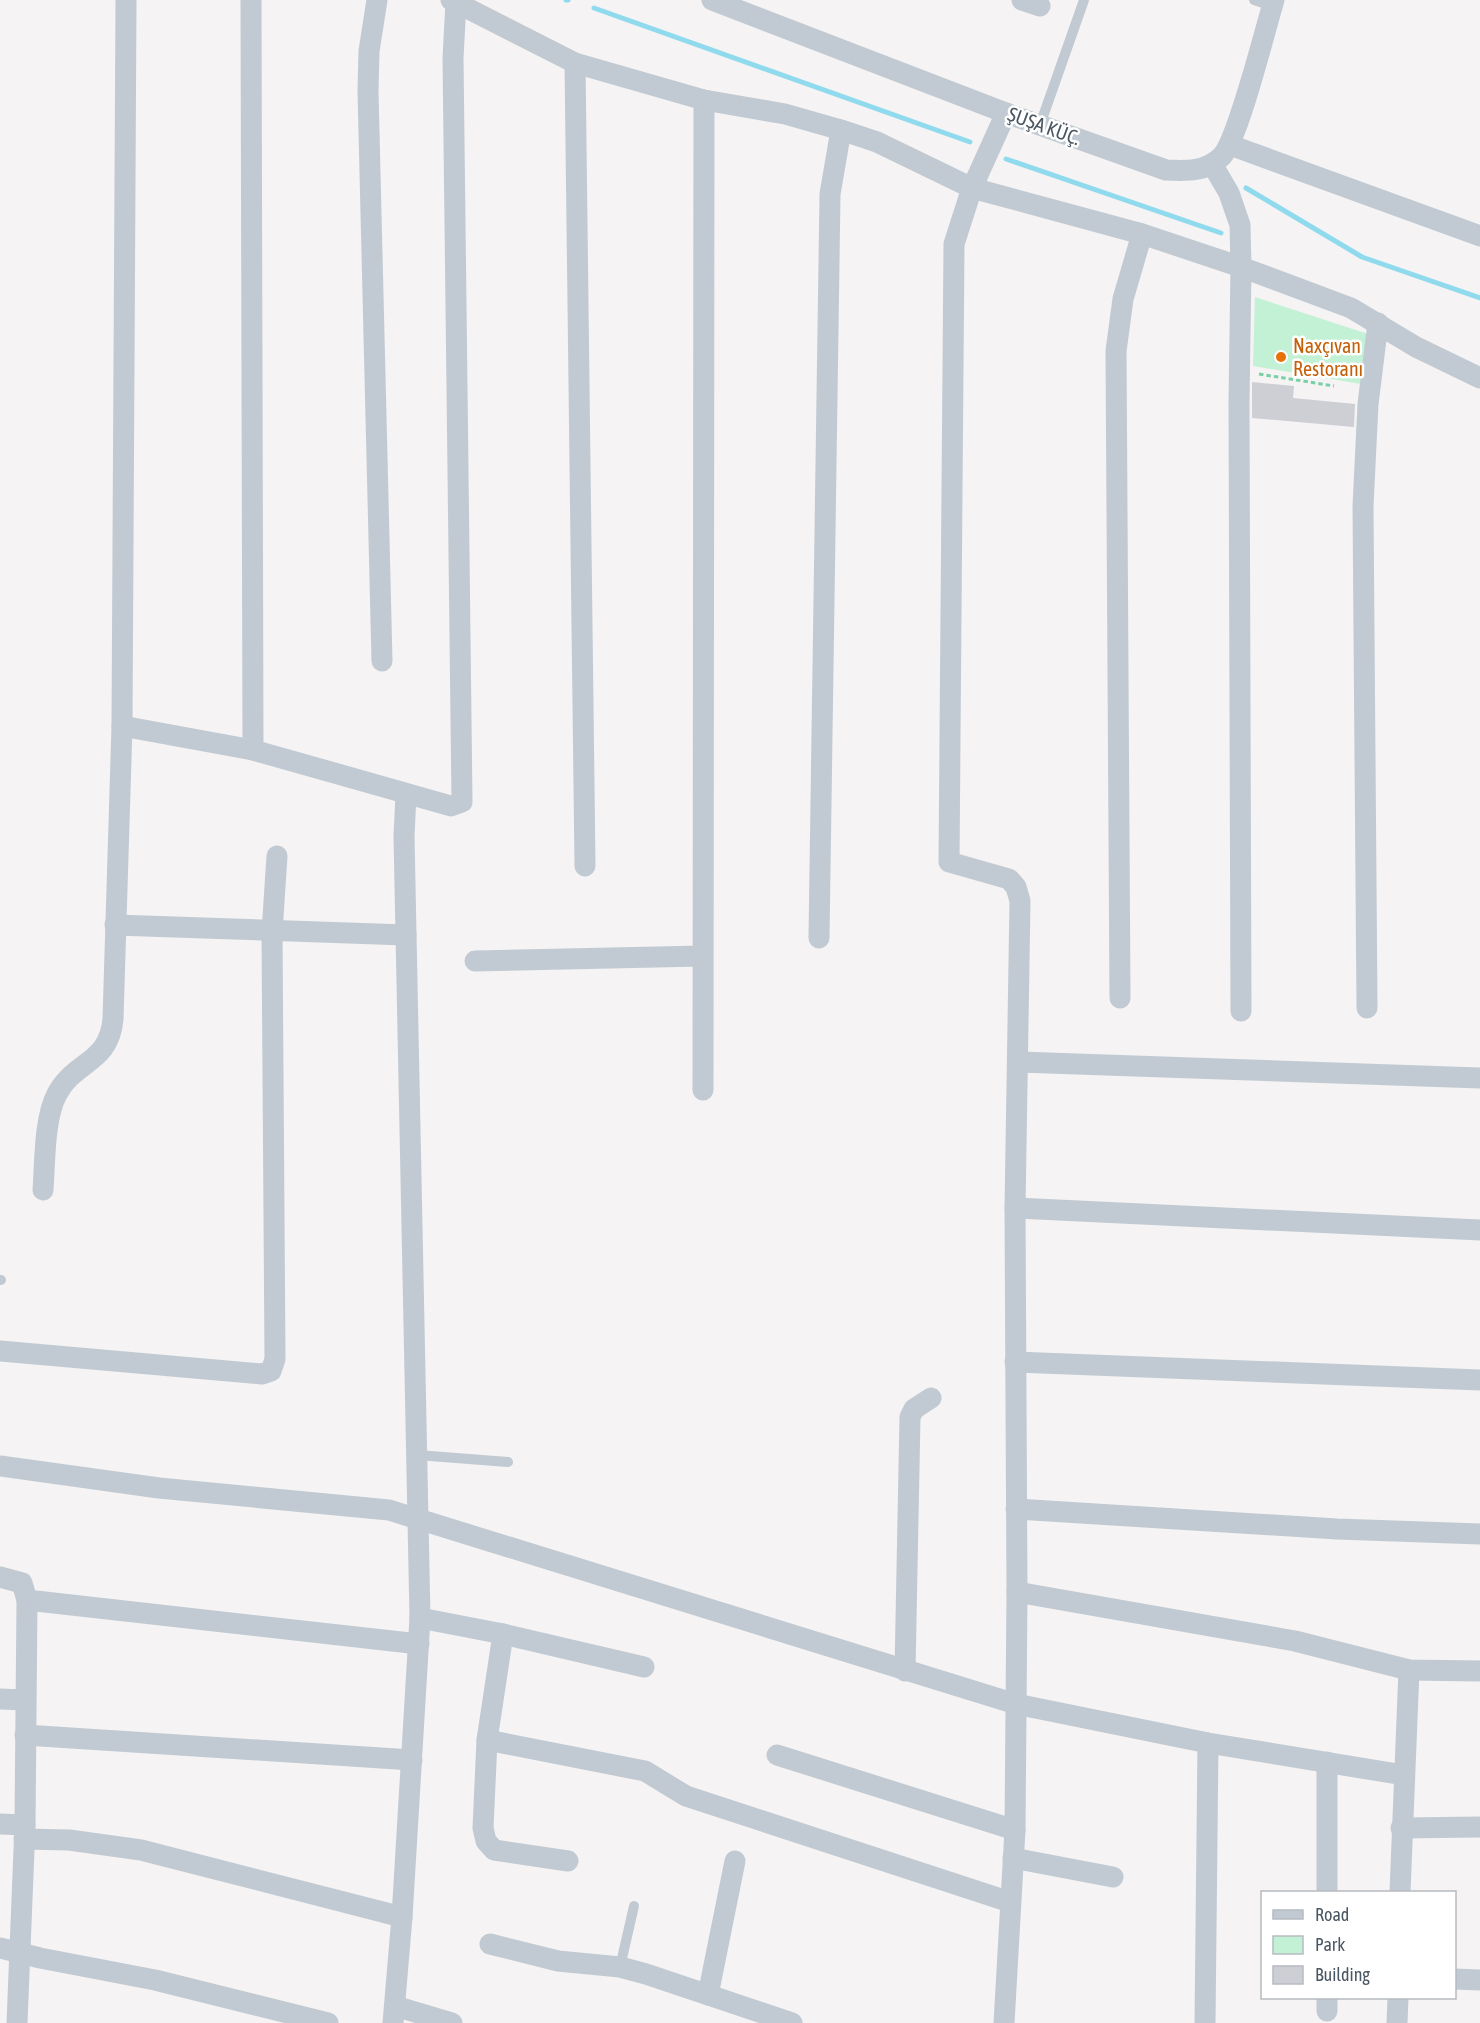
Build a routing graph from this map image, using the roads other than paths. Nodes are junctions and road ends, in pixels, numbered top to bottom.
1 (126, 0) edge
2 (251, 0) edge
3 (377, 0) edge
4 (712, 0) edge
5 (1084, 0) edge
6 (454, 1) edge
7 (1267, 2) edge
8 (575, 63) junction
9 (704, 100) junction
10 (1006, 113) junction
11 (1040, 125) junction
12 (841, 130) junction
13 (1230, 145) junction
14 (1212, 164) junction
15 (972, 188) junction
16 (1143, 234) junction
17 (1480, 236) edge
18 (1241, 267) junction
19 (1378, 323) junction
20 (1480, 378) edge
21 (382, 661) dead end
22 (122, 726) junction
23 (253, 750) junction
24 (406, 795) junction
25 (277, 856) dead end
26 (585, 866) dead end
27 (115, 925) junction
28 (272, 932) junction
29 (406, 935) junction
30 (819, 938) dead end
31 (702, 956) junction
32 (475, 961) dead end
33 (1120, 998) dead end
34 (1367, 1008) dead end
35 (1241, 1011) dead end
36 (1019, 1062) junction
37 (1480, 1078) edge
38 (703, 1090) dead end
39 (43, 1190) dead end
40 (1015, 1208) junction
41 (1480, 1230) edge
42 (0, 1351) edge
43 (1015, 1362) junction
44 (1480, 1380) edge
45 (931, 1398) dead end
46 (417, 1455) junction
47 (508, 1462) dead end
48 (0, 1466) edge
49 (1016, 1509) junction
50 (417, 1517) junction
51 (1480, 1534) edge
52 (0, 1577) edge
53 (1017, 1592) junction
54 (27, 1600) junction
55 (420, 1617) junction
56 (503, 1634) junction
57 (419, 1644) junction
58 (644, 1667) dead end
59 (1409, 1670) junction
60 (905, 1671) junction
61 (1480, 1671) edge
62 (0, 1699) edge
63 (25, 1700) junction
64 (1016, 1704) junction
65 (25, 1735) junction
66 (487, 1740) junction
67 (1208, 1743) junction
68 (777, 1755) dead end
69 (412, 1761) junction
70 (1327, 1762) junction
71 (1404, 1775) junction
72 (0, 1824) edge
73 (1480, 1827) edge
74 (1401, 1828) junction
75 (1015, 1830) junction
76 (24, 1832) junction
77 (1014, 1858) junction
78 (568, 1861) dead end
79 (735, 1861) dead end
80 (1113, 1877) dead end
81 (1327, 1891) edge
82 (1400, 1891) edge
83 (1010, 1902) junction
84 (634, 1906) dead end
85 (402, 1917) junction
86 (490, 1944) dead end
87 (0, 1948) edge
88 (21, 1953) junction
89 (620, 1967) junction
90 (1456, 1979) edge
91 (1480, 1980) edge
92 (708, 1995) junction
93 (1398, 1999) edge
94 (394, 2014) edge
95 (17, 2023) edge
96 (328, 2023) edge
97 (452, 2023) edge
98 (792, 2023) edge
99 (1004, 2023) edge
100 (1205, 2023) edge
101 (1397, 2023) edge

1 - 22 street
2 - 23 street
3 - 21 street
4 - 10 street, ŞUŞA KÜÇ.
5 - 11 lane
6 - 8 street
6 - 24 street
7 - 13 street
8 - 9 street
8 - 26 street
9 - 12 street
9 - 31 street
10 - 11 street, ŞUŞA KÜÇ.
10 - 15 street
11 - 14 street, ŞUŞA KÜÇ.
12 - 15 street
12 - 30 street
13 - 14 street
13 - 17 street
14 - 18 street
15 - 16 street
15 - 36 street
16 - 18 street
16 - 33 street
18 - 19 street
18 - 35 street
19 - 20 street
19 - 34 street
22 - 23 street
22 - 27 street
23 - 24 street
24 - 29 street
25 - 28 street
27 - 28 street
27 - 39 street
28 - 29 street
28 - 42 street
29 - 46 street
31 - 32 street
31 - 38 street
36 - 37 street
36 - 40 street
40 - 41 street
40 - 43 street
43 - 44 street
43 - 49 street
45 - 60 street
46 - 47 lane
46 - 50 street
48 - 50 street
49 - 51 street
49 - 53 street
50 - 55 street
50 - 60 street
52 - 54 street
53 - 59 street
53 - 64 street
54 - 57 street
54 - 63 street
55 - 56 street
55 - 57 street
56 - 58 street
56 - 66 street
57 - 69 street
59 - 61 street
59 - 71 street
60 - 64 street
62 - 63 street
63 - 65 street
64 - 67 street
64 - 75 street
65 - 69 street
65 - 76 street
66 - 78 street
66 - 83 street
67 - 70 street
67 - 100 street
68 - 75 street
69 - 85 street
70 - 71 street
70 - 81 street
71 - 74 street
72 - 76 street
73 - 74 street
74 - 82 street
75 - 77 street
76 - 85 street
76 - 88 street
77 - 80 street
77 - 83 street
79 - 92 street
83 - 99 street
84 - 89 lane
85 - 94 street
86 - 89 street
87 - 88 street
88 - 95 street
88 - 96 street
89 - 92 street
90 - 91 street
92 - 98 street
93 - 101 street
94 - 97 street

